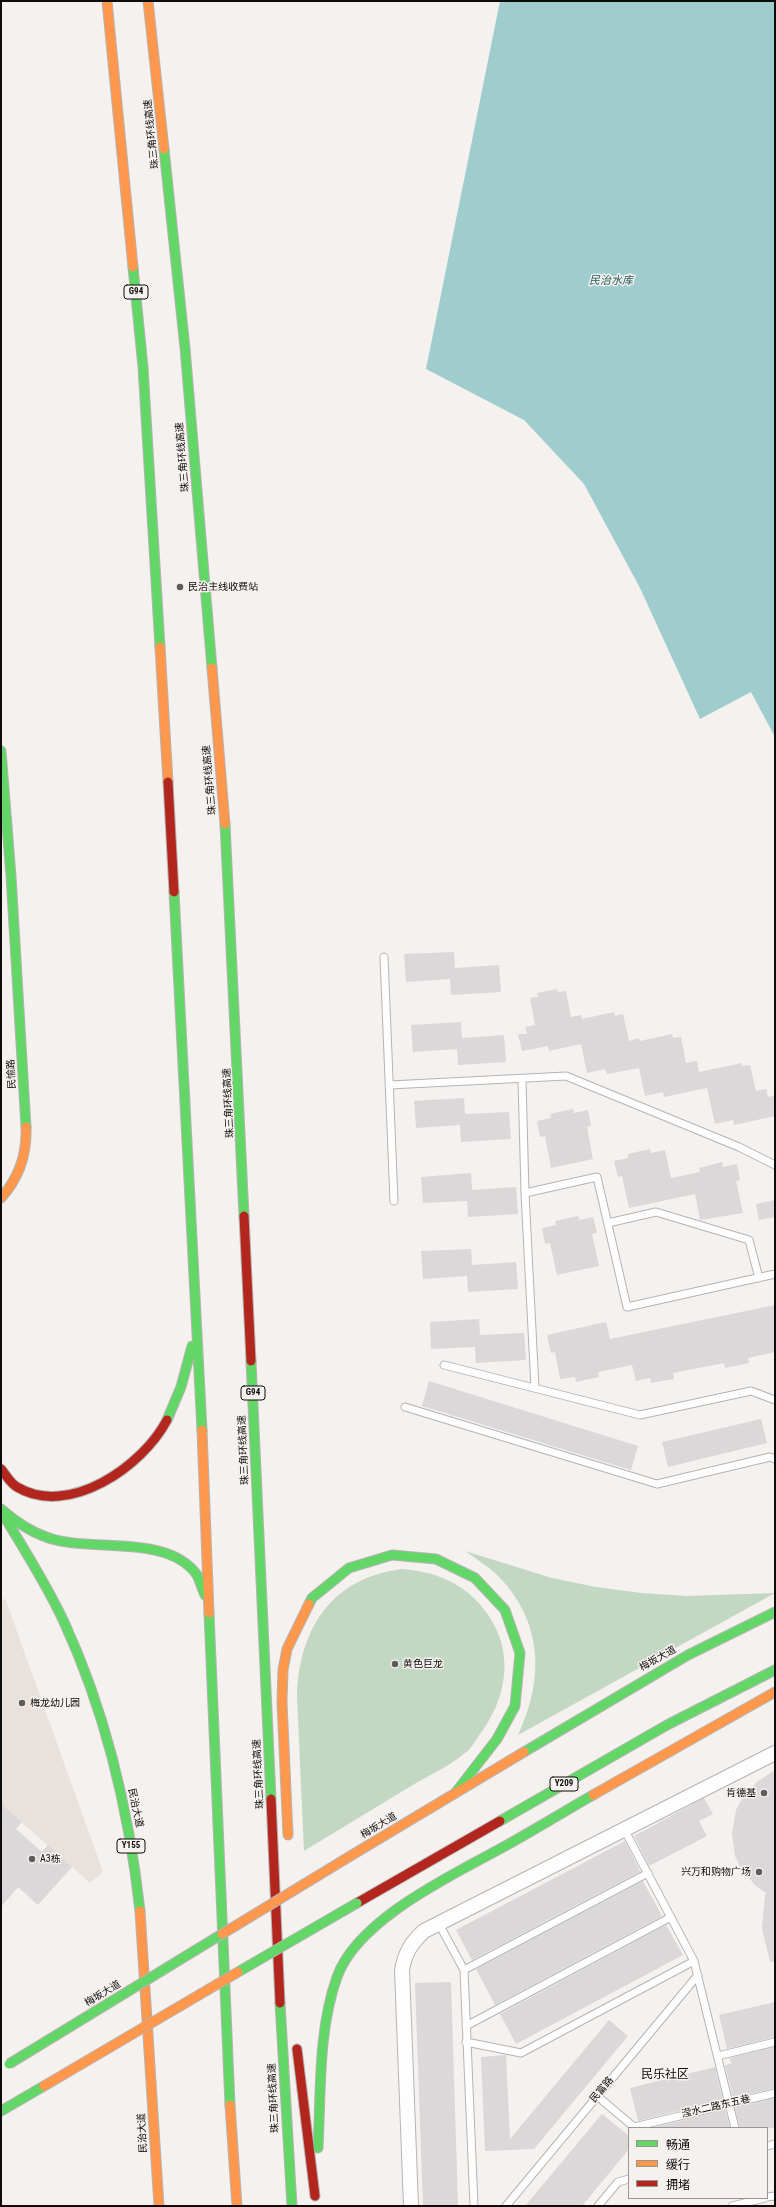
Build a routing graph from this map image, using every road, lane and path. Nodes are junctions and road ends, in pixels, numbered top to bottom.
1 (107, 1) edge
2 (148, 1) edge
3 (1, 751) edge
4 (384, 957) dead end
5 (522, 1079) junction
6 (390, 1085) junction
7 (775, 1165) edge
8 (525, 1193) junction
9 (1, 1198) edge
10 (394, 1201) dead end
11 (608, 1223) junction
12 (775, 1274) edge
13 (759, 1278) junction
14 (197, 1319) junction
15 (444, 1365) dead end
16 (535, 1388) junction
17 (775, 1400) edge
18 (405, 1407) dead end
19 (775, 1459) edge
20 (1, 1469) edge
21 (1, 1510) edge
22 (208, 1609) junction
23 (775, 1612) edge
24 (775, 1670) edge
25 (775, 1692) edge
26 (775, 1753) edge
27 (456, 1792) junction
28 (624, 1829) junction
29 (288, 1846) dead end
30 (648, 1873) junction
31 (290, 1885) dead end
32 (290, 1901) dead end
33 (671, 1917) junction
34 (439, 1924) junction
35 (292, 1932) dead end
36 (292, 1948) dead end
37 (694, 1961) junction
38 (464, 1970) junction
39 (698, 1975) junction
40 (466, 2026) junction
41 (296, 2042) dead end
42 (466, 2042) junction
43 (775, 2042) edge
44 (718, 2056) junction
45 (4, 2066) edge
46 (775, 2093) edge
47 (597, 2096) junction
48 (730, 2104) junction
49 (1, 2111) edge
50 (735, 2127) edge
51 (628, 2179) edge
52 (763, 2199) edge
53 (314, 2201) edge
54 (753, 2202) edge
55 (159, 2206) edge
56 (237, 2206) edge
57 (292, 2206) edge
58 (411, 2206) edge
59 (474, 2206) edge
60 (506, 2206) edge
61 (598, 2206) edge
62 (732, 2206) edge

1 - 14 main road, G94
2 - 57 main road, 珠三角环线高速 / G94
3 - 9 main road, 民愉路
4 - 6 lane
5 - 6 lane
5 - 7 lane
5 - 8 lane
6 - 10 lane
8 - 11 lane
8 - 16 lane
11 - 13 lane
11 - 13 lane
12 - 13 lane
14 - 20 main road
14 - 22 main road, G94
15 - 16 lane
16 - 17 lane
18 - 19 lane
21 - 22 main road
21 - 55 main road, 民治大道 / Y155
22 - 56 main road, G94
23 - 27 main road, 梅坂大道
24 - 49 main road, Y209, bridge
25 - 53 main road
26 - 28 street
27 - 29 main road
27 - 45 main road, 梅坂大道, bridge
28 - 30 lane
28 - 34 street
30 - 33 lane
30 - 38 lane
31 - 32 main road
33 - 37 lane
33 - 40 lane
34 - 38 lane
34 - 58 street
35 - 36 main road
37 - 39 lane
37 - 42 lane
38 - 40 lane
39 - 44 lane
39 - 47 lane, 民富路
40 - 42 lane
41 - 53 main road
42 - 59 lane
43 - 44 lane
44 - 48 lane
46 - 48 lane, 滢水二路东五巷
47 - 48 lane, 滢水二路东五巷
47 - 60 lane, 民富路
48 - 50 lane
51 - 61 lane
52 - 54 lane
54 - 62 lane

